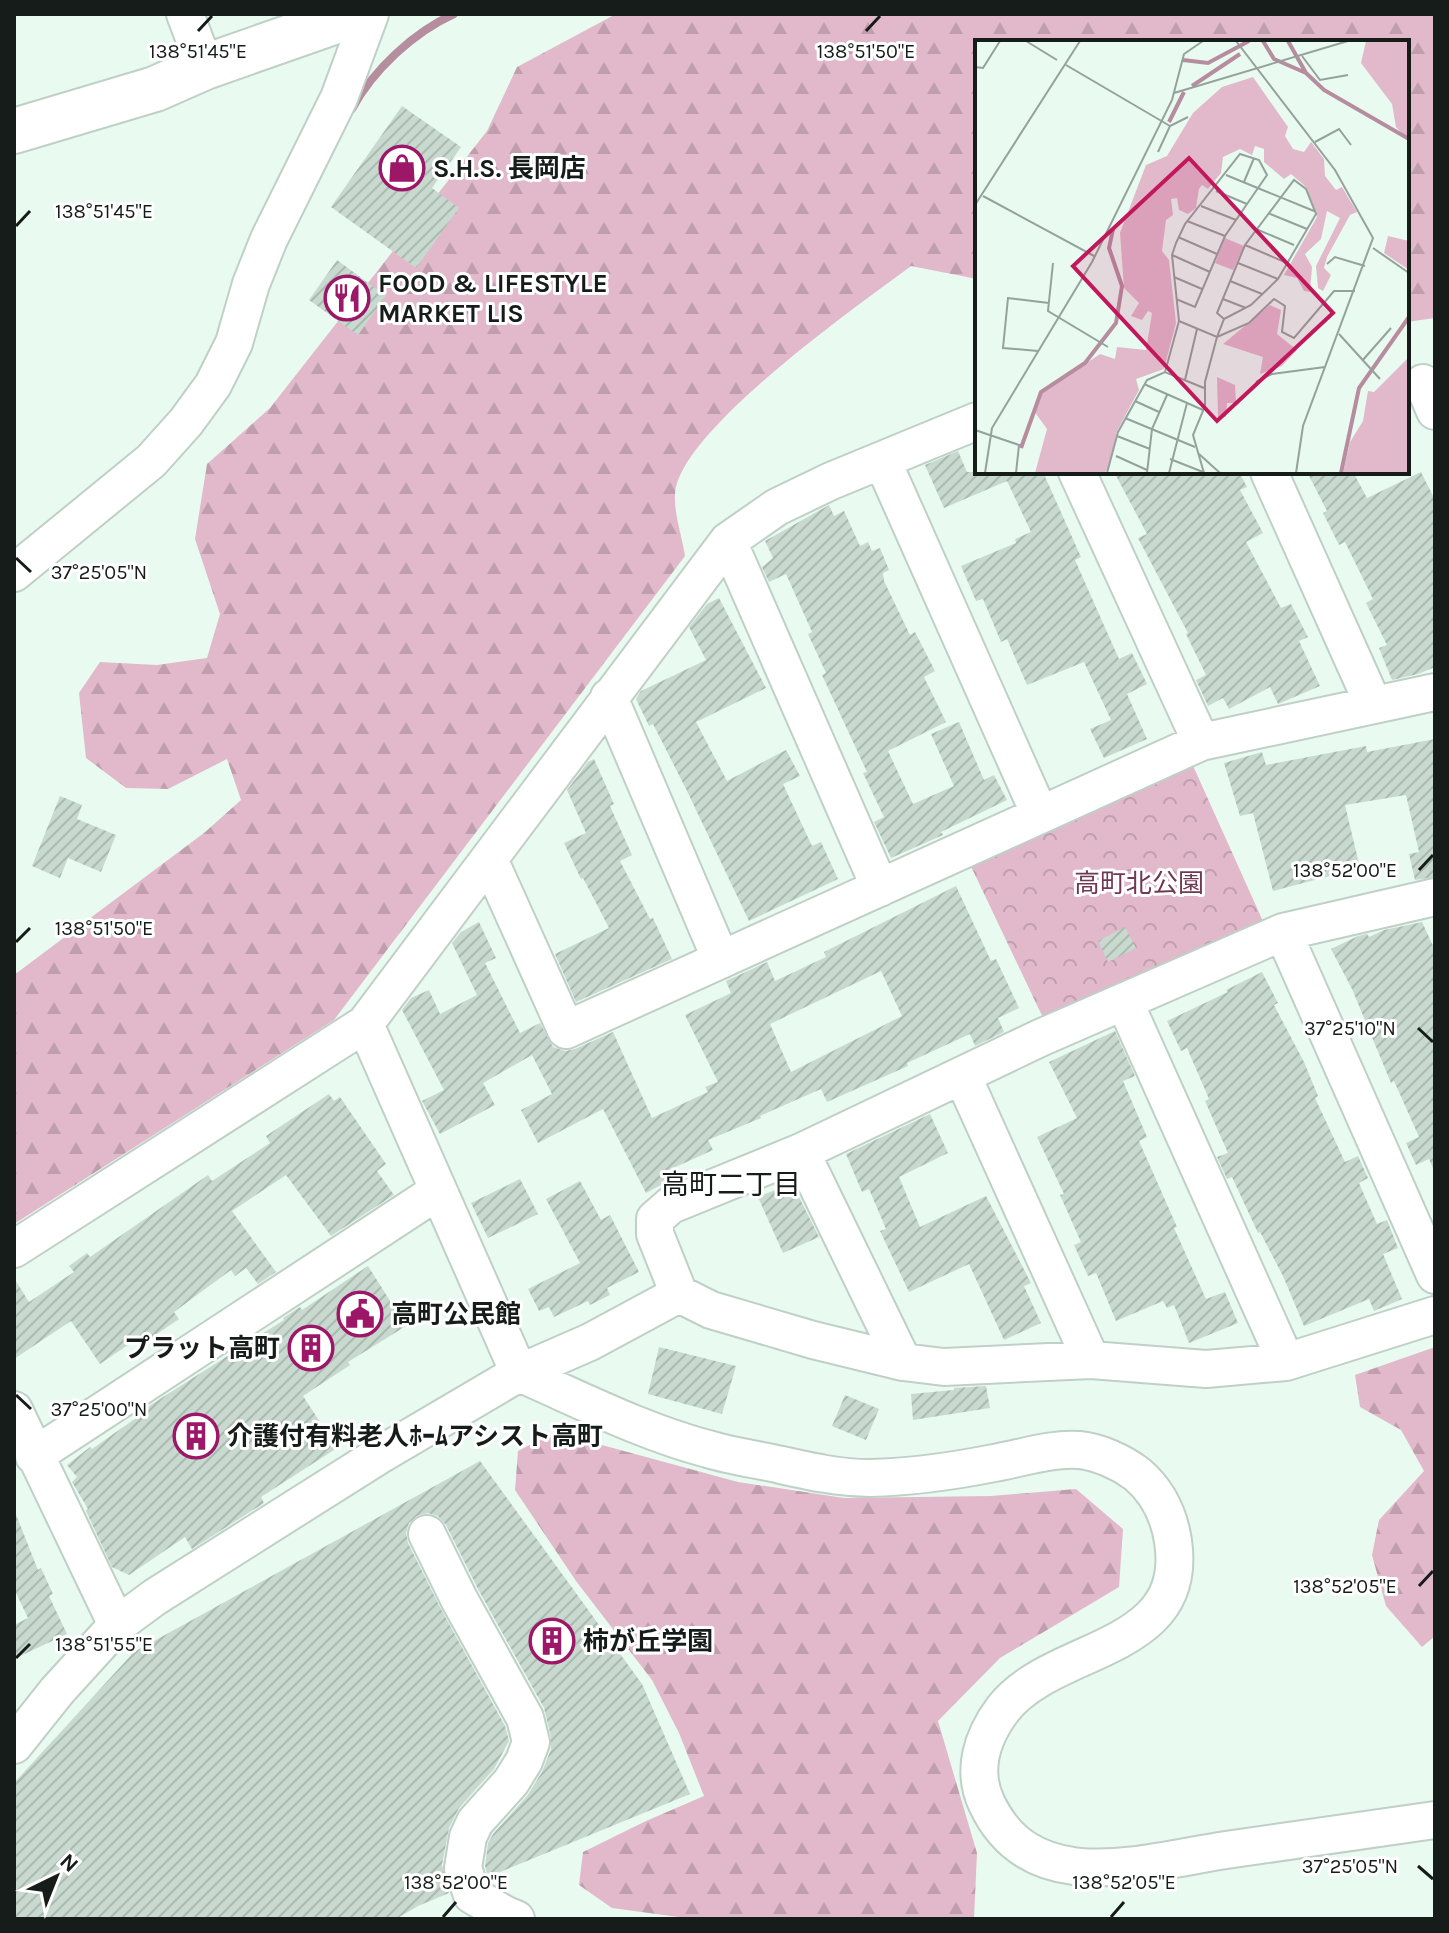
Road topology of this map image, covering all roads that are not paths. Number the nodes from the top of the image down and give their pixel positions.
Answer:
1 (185, 14) edge
2 (356, 14) edge
3 (370, 14) edge
4 (205, 67) junction
5 (14, 131) edge
6 (975, 422) edge
7 (882, 460) junction
8 (1078, 474) edge
9 (1270, 474) edge
10 (728, 541) junction
11 (14, 573) edge
12 (1435, 692) edge
13 (609, 697) junction
14 (1373, 704) junction
15 (1201, 742) junction
16 (1040, 815) junction
17 (489, 859) junction
18 (880, 888) junction
19 (1435, 897) edge
20 (1283, 932) junction
21 (721, 960) junction
22 (1125, 1003) junction
23 (365, 1024) junction
24 (962, 1075) junction
25 (801, 1152) junction
26 (438, 1191) junction
27 (14, 1249) edge
28 (1435, 1275) edge
29 (679, 1294) junction
30 (1435, 1315) edge
31 (1091, 1360) junction
32 (903, 1362) junction
33 (1286, 1362) junction
34 (519, 1373) junction
35 (14, 1410) edge
36 (34, 1456) junction
37 (427, 1534) dead end
38 (117, 1625) junction
39 (14, 1745) edge
40 (1435, 1820) edge
41 (510, 1917) edge

1 - 4 street
2 - 4 main road
3 - 11 street
4 - 5 main road
6 - 7 street
7 - 10 street
7 - 16 street
8 - 15 street
9 - 14 street
10 - 13 street
10 - 18 street
12 - 14 street
13 - 17 street
13 - 21 street
14 - 15 street
15 - 16 street
16 - 18 street
17 - 21 street
17 - 23 street
18 - 21 street
19 - 20 street
20 - 22 street
20 - 28 street
22 - 24 street
22 - 33 street
23 - 26 street
23 - 27 street
24 - 25 street
24 - 31 street
25 - 29 street
25 - 32 street
26 - 34 street
26 - 36 street
29 - 32 street
29 - 34 street
30 - 33 street
31 - 32 street
31 - 33 street
34 - 38 street
34 - 40 street
35 - 36 street
36 - 38 street
37 - 41 street
38 - 39 street

